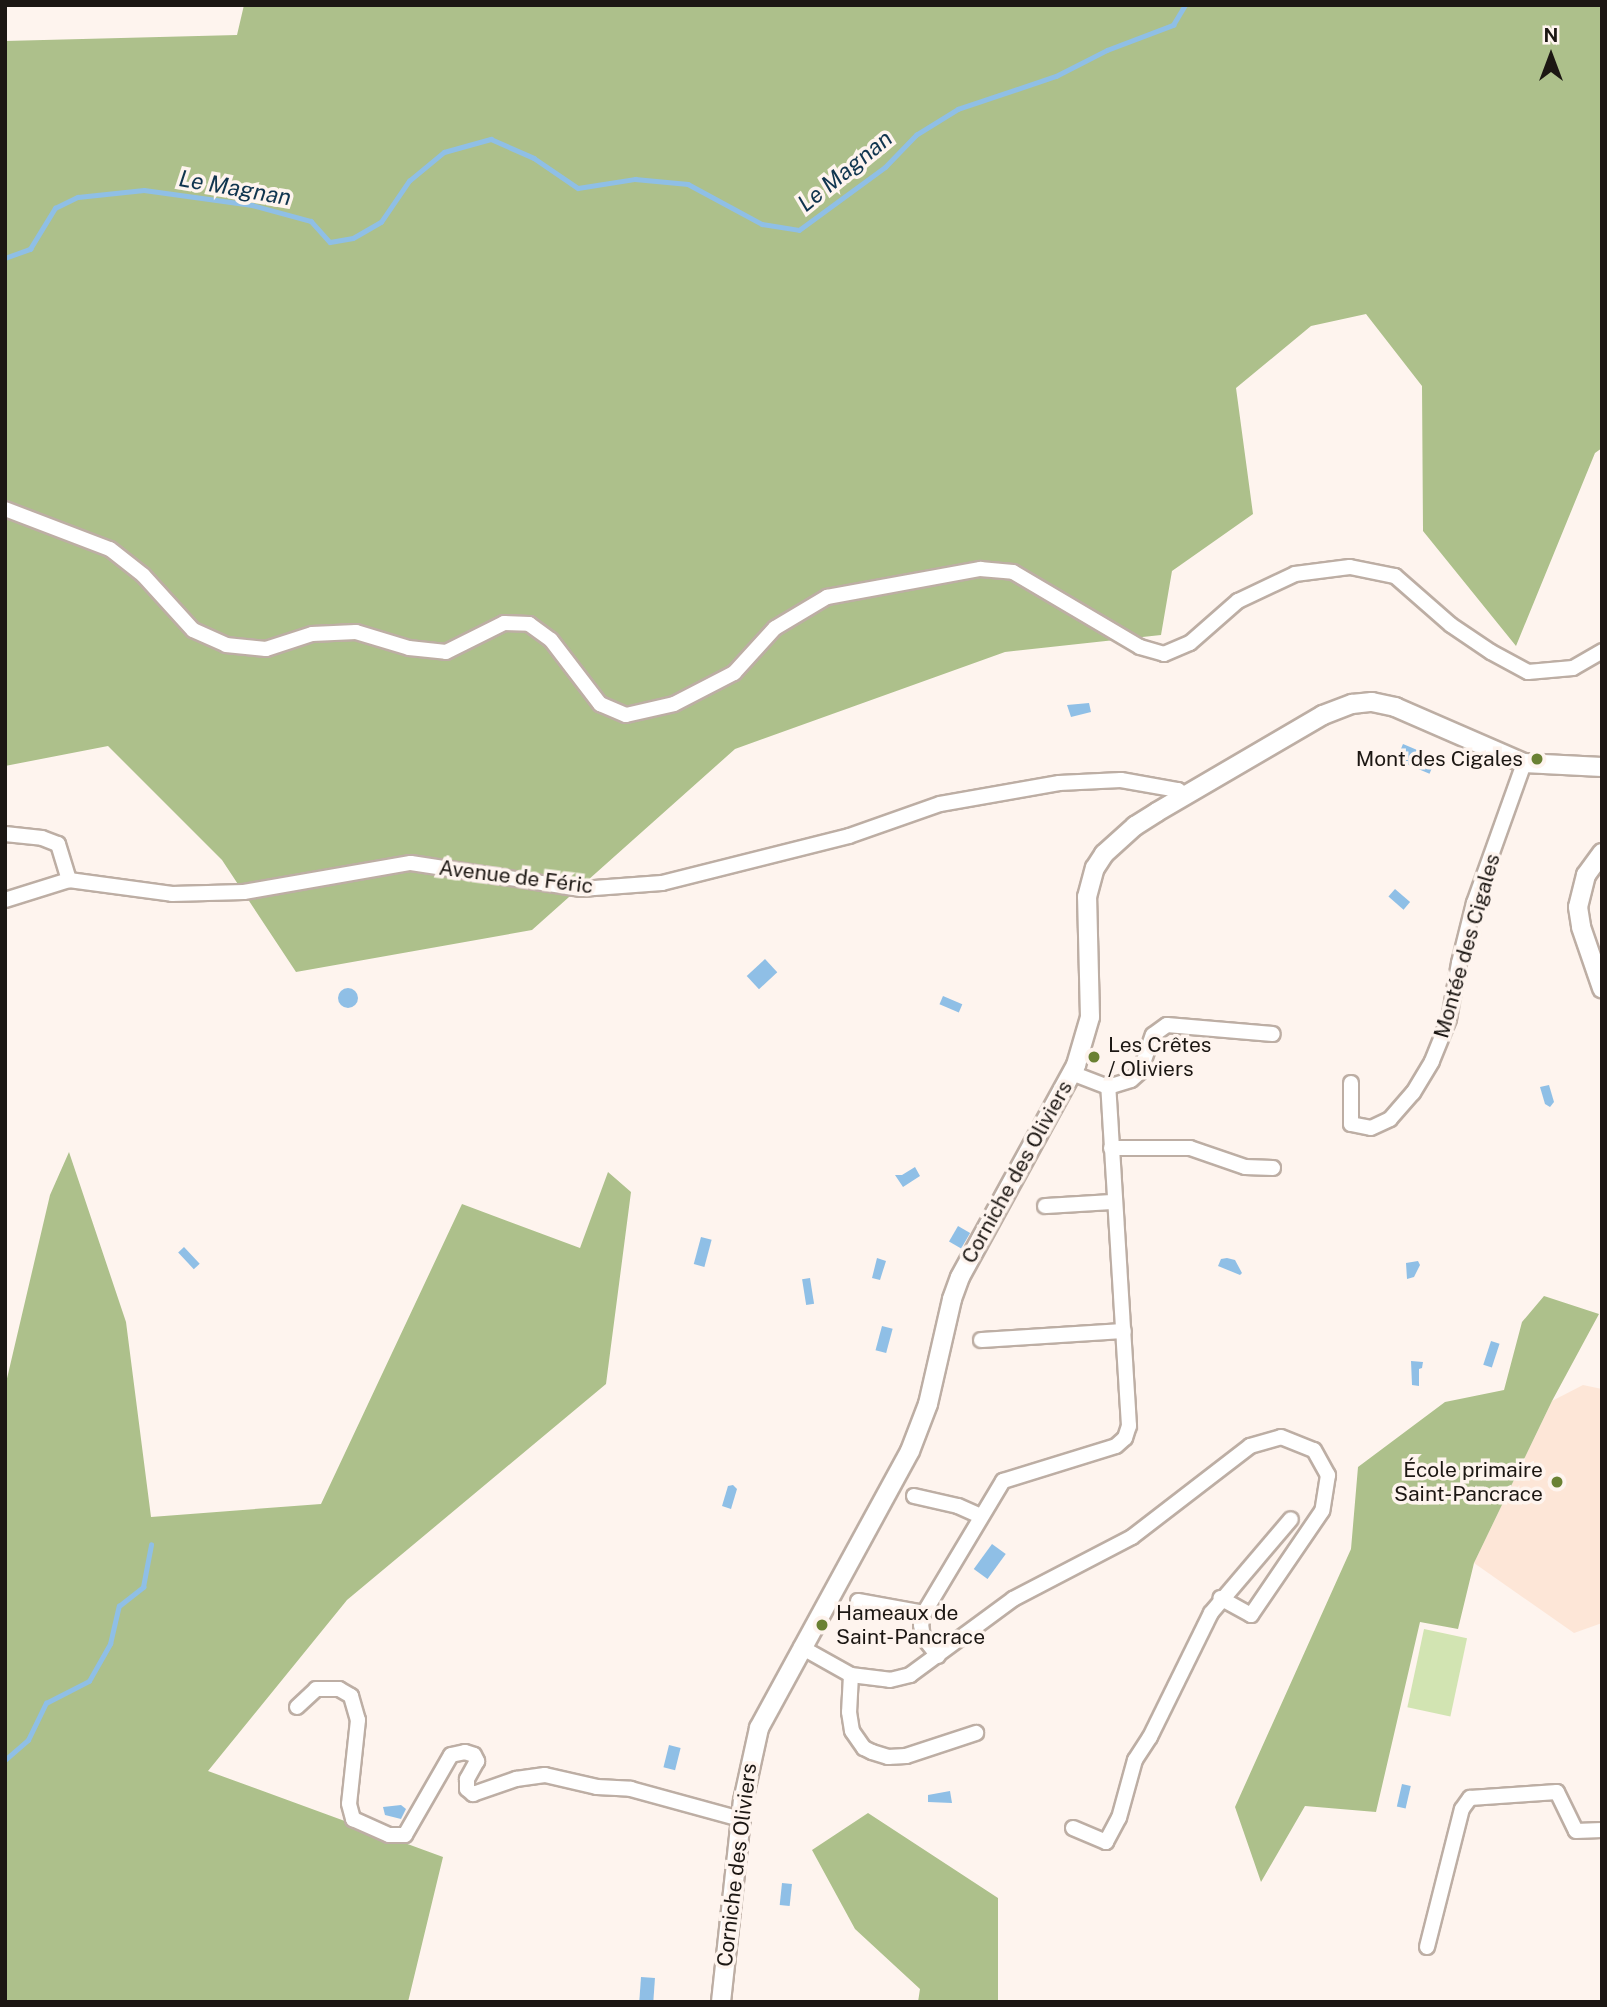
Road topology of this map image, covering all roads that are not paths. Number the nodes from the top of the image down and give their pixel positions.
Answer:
1 (5, 509) edge
2 (1602, 651) edge
3 (1524, 763) junction
4 (1602, 767) edge
5 (1184, 796) junction
6 (5, 834) edge
7 (1602, 853) edge
8 (69, 880) junction
9 (5, 900) edge
10 (1602, 988) edge
11 (1273, 1034) dead end
12 (1072, 1073) junction
13 (1351, 1083) dead end
14 (1108, 1087) junction
15 (1111, 1148) junction
16 (1273, 1168) dead end
17 (1113, 1202) junction
18 (1045, 1206) dead end
19 (1124, 1331) junction
20 (981, 1340) dead end
21 (914, 1496) dead end
22 (981, 1516) junction
23 (1291, 1519) dead end
24 (1220, 1598) junction
25 (858, 1601) dead end
26 (924, 1614) junction
27 (802, 1647) junction
28 (938, 1656) junction
29 (851, 1675) junction
30 (297, 1707) dead end
31 (976, 1733) dead end
32 (740, 1819) junction
33 (1073, 1828) dead end
34 (1602, 1830) edge
35 (1427, 1947) dead end
36 (721, 2002) edge

1 - 2 street
3 - 4 street, Corniche des Oliviers
3 - 5 street, Corniche des Oliviers
3 - 13 street, Montée des Cigales
5 - 8 street, Avenue de Féric
5 - 12 street, Corniche des Oliviers
6 - 8 street
7 - 10 street
8 - 9 street, Avenue de Féric
11 - 14 street
12 - 14 street
12 - 27 street, Corniche des Oliviers
14 - 15 street
15 - 16 street
15 - 17 street
17 - 18 street
17 - 19 street
19 - 20 street
19 - 22 street
21 - 22 street
22 - 26 street
23 - 24 street
24 - 28 street
24 - 33 street
25 - 26 street
26 - 28 street
27 - 29 street
27 - 32 street, Corniche des Oliviers
28 - 29 street
29 - 31 street
30 - 32 street
32 - 36 street, Corniche des Oliviers
34 - 35 street

